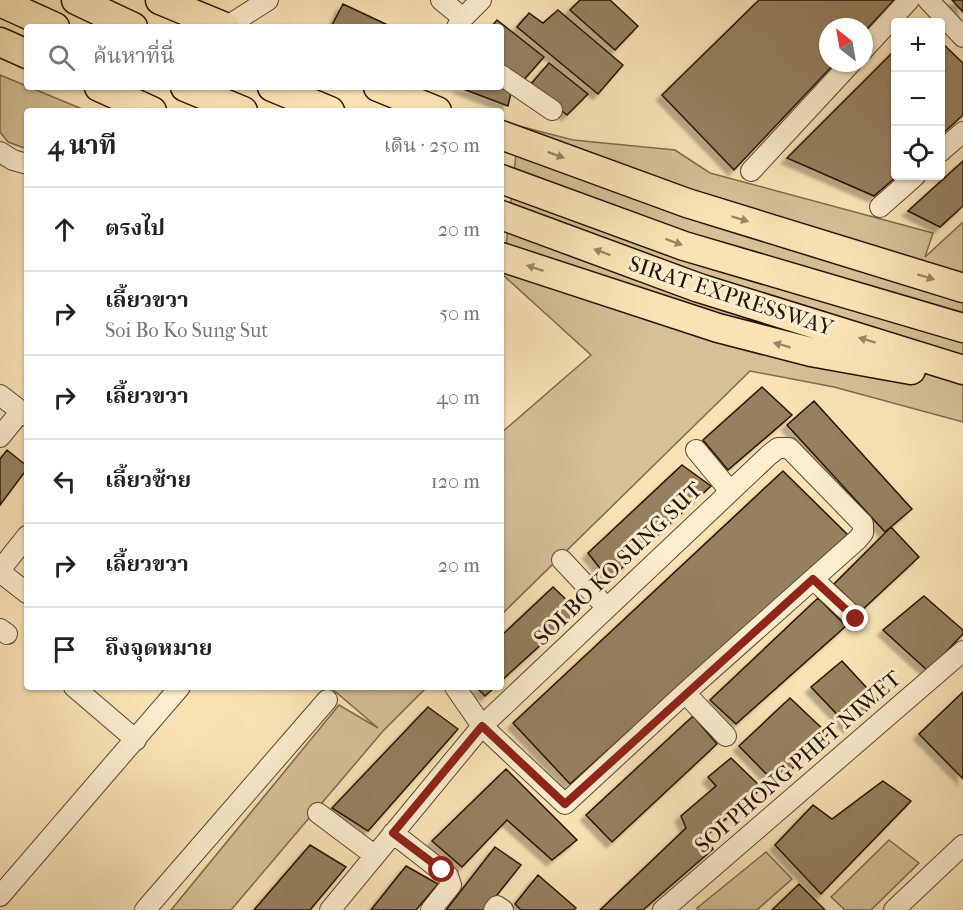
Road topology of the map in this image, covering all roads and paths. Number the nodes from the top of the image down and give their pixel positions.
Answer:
1 (76, 0) edge
2 (160, 0) edge
3 (268, 0) edge
4 (441, 0) edge
5 (481, 0) edge
6 (909, 0) edge
7 (928, 0) edge
8 (0, 2) edge
9 (460, 22) edge
10 (48, 24) edge
11 (127, 24) edge
12 (218, 24) edge
13 (230, 24) edge
14 (963, 37) edge
15 (873, 39) edge
16 (0, 42) edge
17 (24, 53) edge
18 (843, 72) edge
19 (504, 77) edge
20 (106, 90) edge
21 (192, 90) edge
22 (279, 90) edge
23 (385, 90) edge
24 (145, 108) edge
25 (236, 108) edge
26 (323, 108) edge
27 (429, 108) edge
28 (552, 110) dead end
29 (963, 132) edge
30 (504, 136) edge
31 (945, 148) edge
32 (0, 152) edge
33 (24, 163) edge
34 (751, 171) dead end
35 (504, 180) edge
36 (910, 180) edge
37 (880, 207) dead end
38 (504, 216) edge
39 (504, 258) edge
40 (963, 288) edge
41 (963, 328) edge
42 (963, 370) edge
43 (963, 379) edge
44 (0, 395) edge
45 (24, 414) edge
46 (0, 437) edge
47 (696, 450) dead end
48 (730, 491) junction
49 (24, 540) edge
50 (562, 560) dead end
51 (0, 571) edge
52 (813, 579) junction
53 (24, 591) edge
54 (607, 608) junction
55 (856, 619) dead end
56 (963, 652) edge
57 (78, 690) edge
58 (178, 690) edge
59 (457, 690) edge
60 (686, 693) junction
61 (327, 700) dead end
62 (482, 726) junction
63 (726, 736) dead end
64 (136, 740) junction
65 (318, 813) dead end
66 (393, 833) junction
67 (963, 845) edge
68 (374, 855) junction
69 (0, 896) edge
70 (144, 910) edge
71 (330, 910) edge
72 (431, 910) edge
73 (494, 910) edge
74 (503, 910) edge
75 (664, 910) edge
76 (894, 910) edge

1 - 11 highway
2 - 12 highway
3 - 13 street
4 - 9 street
5 - 9 street
6 - 15 street
7 - 14 street
8 - 10 highway
16 - 17 highway
18 - 34 street
19 - 28 street
20 - 24 highway
21 - 25 highway
22 - 26 highway
23 - 27 highway
29 - 31 street
30 -> 40 highway
32 - 33 street
35 -> 41 highway, SIRAT EXPRESSWAY
36 - 37 street
42 -> 38 highway, SIRAT EXPRESSWAY
43 -> 39 highway
44 - 45 street
45 - 46 street
47 - 48 street
48 - 52 street, SOI BO KO SUNG SUT
48 - 54 street, SOI BO KO SUNG SUT
49 - 51 street
50 - 54 street
51 - 53 street
52 - 55 street
52 - 60 street
54 - 62 street, SOI BO KO SUNG SUT
56 - 75 street, SOI PHONG PHET NIWET
57 - 64 street
58 - 64 street
59 - 62 street
60 - 62 street
60 - 63 street
61 - 70 street
62 - 66 street, SOI BO KO SUNG SUT
64 - 69 street
65 - 68 street
66 - 68 street, SOI BO KO SUNG SUT
66 - 72 street
67 - 76 street
68 - 71 street, SOI BO KO SUNG SUT
73 - 74 street

